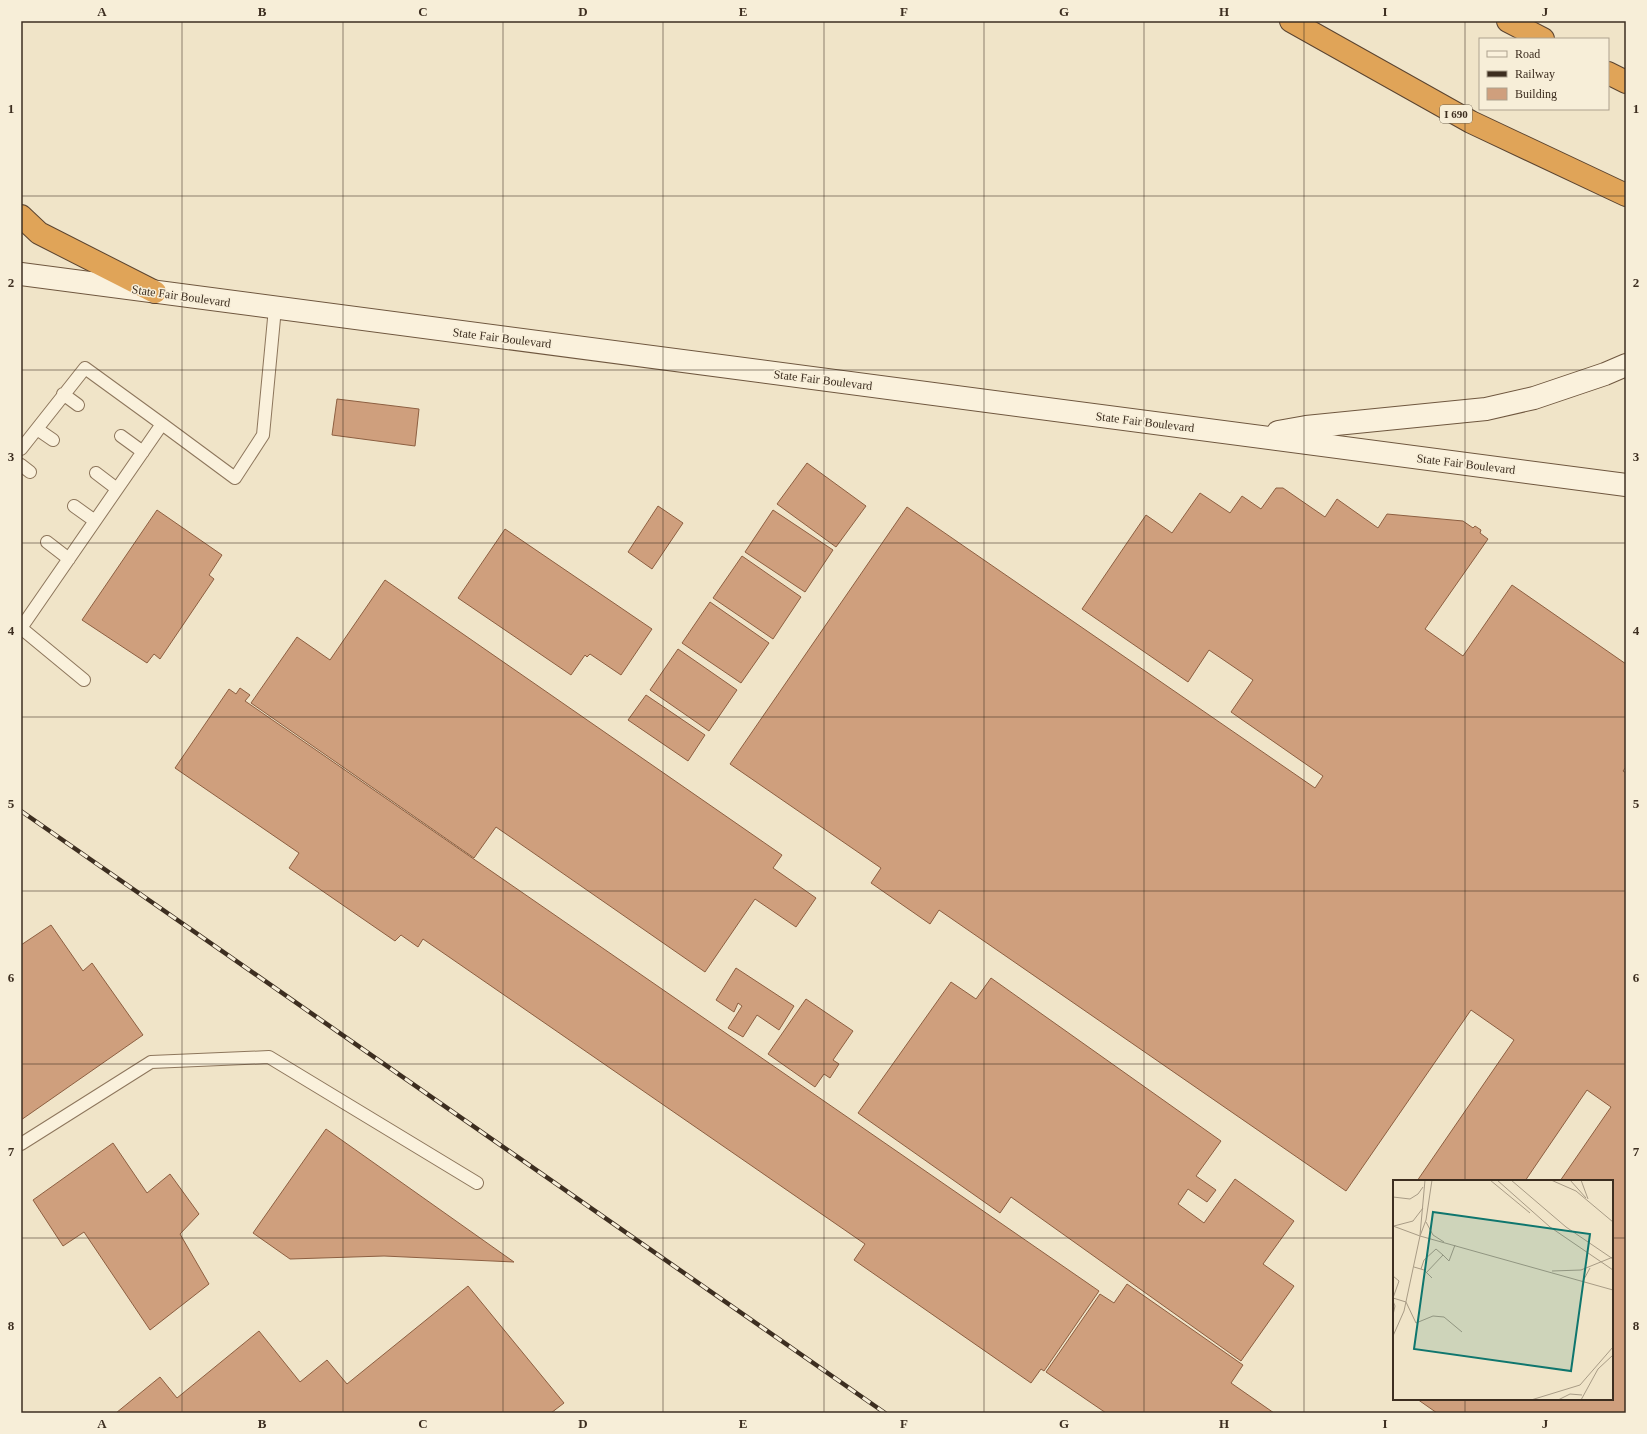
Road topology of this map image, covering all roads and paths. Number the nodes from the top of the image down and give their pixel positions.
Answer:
1 (1291, 21) edge
2 (1508, 21) edge
3 (1540, 38) edge
4 (1609, 74) edge
5 (1626, 82) edge
6 (1626, 196) edge
7 (21, 216) edge
8 (21, 274) edge
9 (155, 292) junction
10 (275, 308) junction
11 (1626, 365) edge
12 (63, 394) junction
13 (78, 405) dead end
14 (162, 424) junction
15 (37, 429) junction
16 (121, 436) dead end
17 (1255, 436) junction
18 (53, 440) dead end
19 (21, 449) edge
20 (143, 452) junction
21 (96, 473) dead end
22 (1626, 485) edge
23 (117, 489) junction
24 (74, 506) dead end
25 (95, 521) junction
26 (47, 542) dead end
27 (69, 559) junction
28 (21, 628) edge
29 (84, 680) dead end
30 (21, 1144) edge
31 (477, 1183) dead end

1 - 6 highway, I 690
2 - 3 highway
4 - 5 highway
7 - 9 highway
8 - 9 main road, State Fair Boulevard
9 - 10 main road, State Fair Boulevard
10 - 14 lane
10 - 17 main road, State Fair Boulevard
11 - 17 main road
12 - 13 lane
12 - 14 lane
12 - 15 lane
14 - 20 lane
15 - 18 lane
15 - 19 lane
16 - 20 lane
17 - 22 main road, State Fair Boulevard
20 - 23 lane
21 - 23 lane
23 - 25 lane
24 - 25 lane
25 - 27 lane
26 - 27 lane
27 - 28 lane
28 - 29 lane
30 - 31 lane

